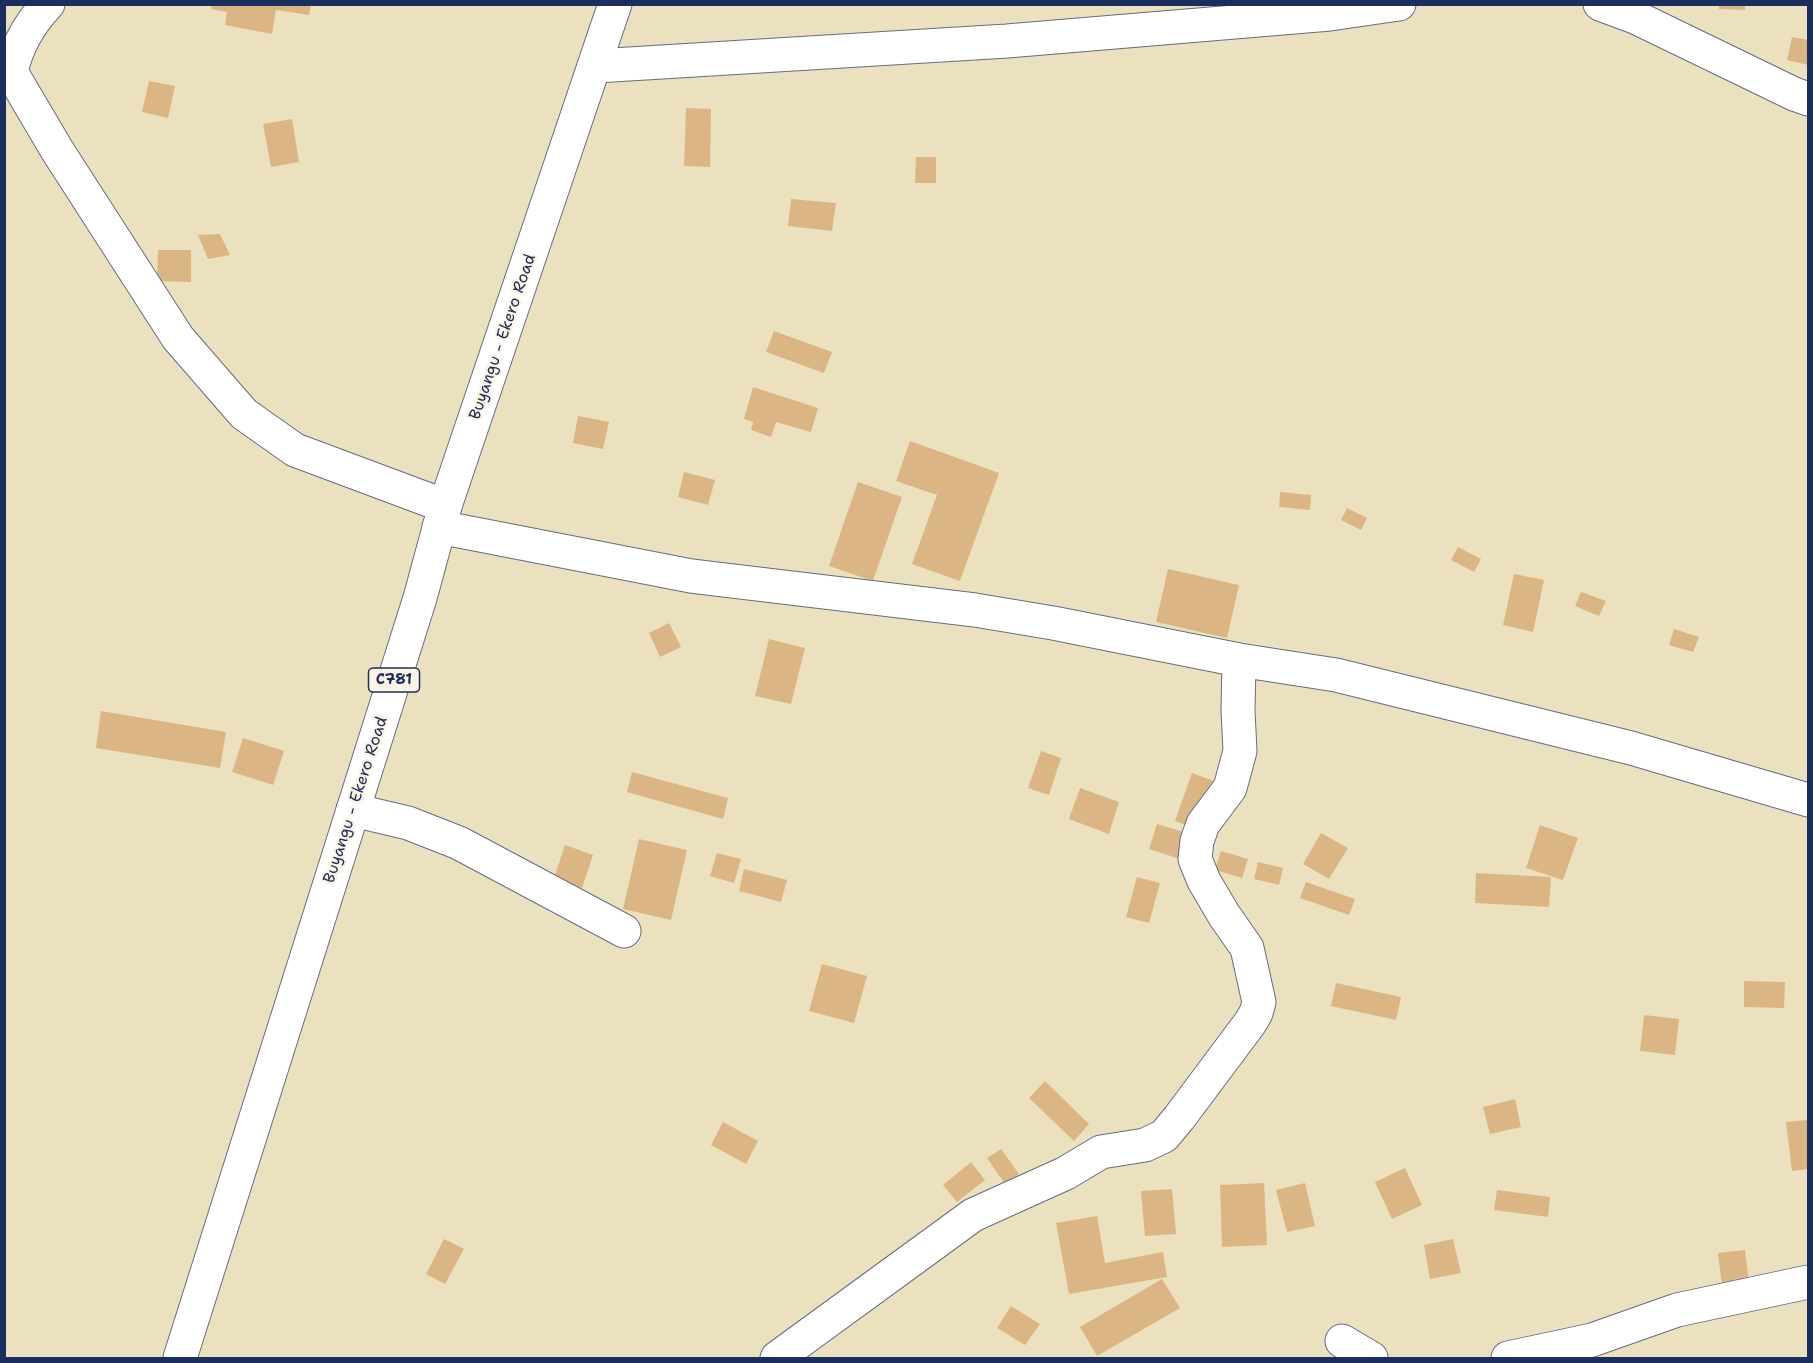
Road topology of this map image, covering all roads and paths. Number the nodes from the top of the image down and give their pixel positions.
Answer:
1 (48, 4) edge
2 (615, 4) edge
3 (1400, 4) edge
4 (1600, 4) edge
5 (596, 66) junction
6 (8, 70) edge
7 (1809, 99) edge
8 (442, 517) junction
9 (1239, 660) junction
10 (1809, 800) edge
11 (353, 810) junction
12 (624, 931) dead end
13 (1809, 1282) edge
14 (1342, 1341) dead end
15 (180, 1359) edge
16 (777, 1359) edge
17 (1371, 1359) edge
18 (1508, 1359) edge

1 - 6 street
2 - 5 street, Buyangu - Ekero Road / C781
3 - 5 street
4 - 7 street
5 - 8 street, Buyangu - Ekero Road / C781
6 - 8 street
8 - 9 street
8 - 11 street, Buyangu - Ekero Road / C781
9 - 10 street
9 - 16 street
11 - 12 street
11 - 15 street, Buyangu - Ekero Road / C781
13 - 18 street
14 - 17 street

